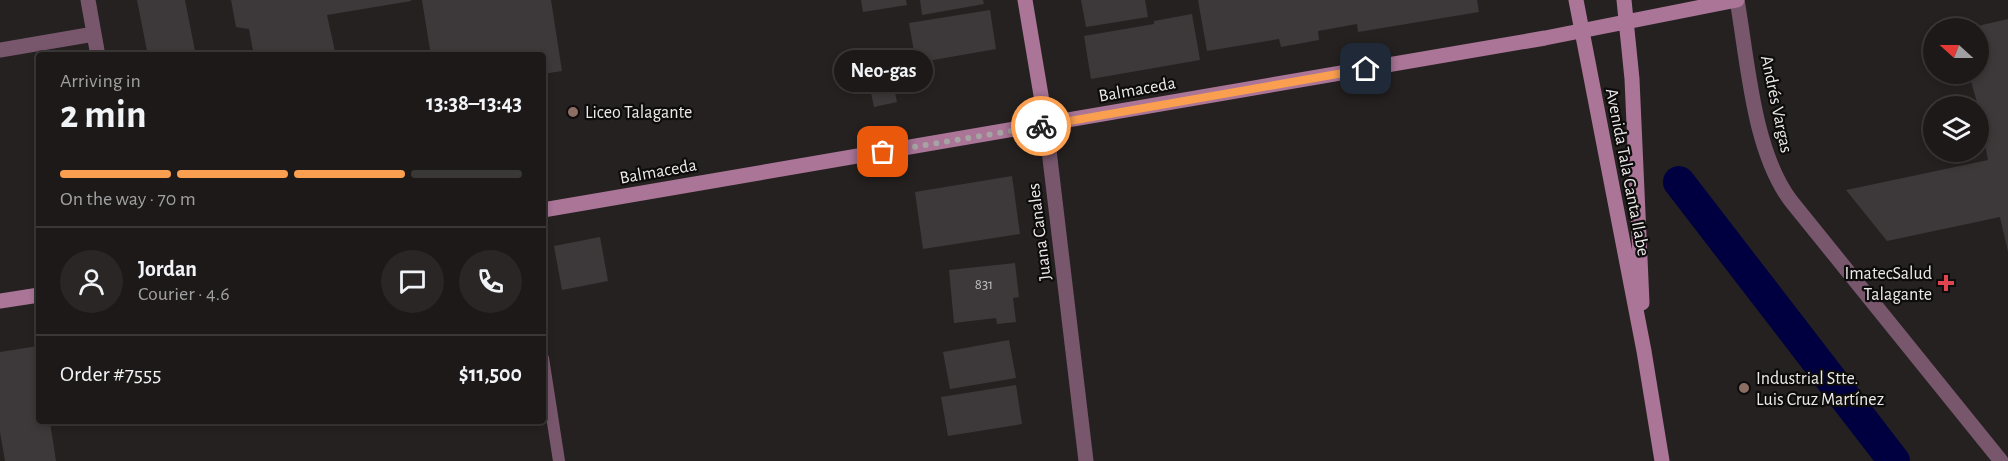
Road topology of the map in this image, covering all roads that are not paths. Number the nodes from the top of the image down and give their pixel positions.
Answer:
1 (88, 0) edge
2 (1025, 0) edge
3 (1576, 0) edge
4 (1624, 0) edge
5 (1737, 0) edge
6 (1627, 22) junction
7 (1581, 32) junction
8 (94, 34) junction
9 (0, 50) edge
10 (97, 52) edge
11 (1046, 125) junction
12 (546, 209) edge
13 (36, 295) edge
14 (0, 301) edge
15 (1644, 351) junction
16 (546, 376) edge
17 (559, 461) edge
18 (1086, 461) edge
19 (1662, 461) edge
20 (2001, 461) edge

1 - 8 street
2 - 11 street, Juana Canales
3 - 7 street, Avenida Tala Canta Ilabe
4 - 6 street, Avenida Tala Canta Ilabe
5 - 6 street, Balmaceda
5 - 20 street, Andrés Vargas
6 - 7 street, Balmaceda
6 - 15 street, Avenida Tala Canta Ilabe
7 - 11 street, Balmaceda
7 - 15 street, Avenida Tala Canta Ilabe
8 - 9 street
8 - 10 street
11 - 12 street, Balmaceda
11 - 18 street, Juana Canales
13 - 14 street
15 - 19 street, Avenida Tala Canta Ilabe
16 - 17 lane

